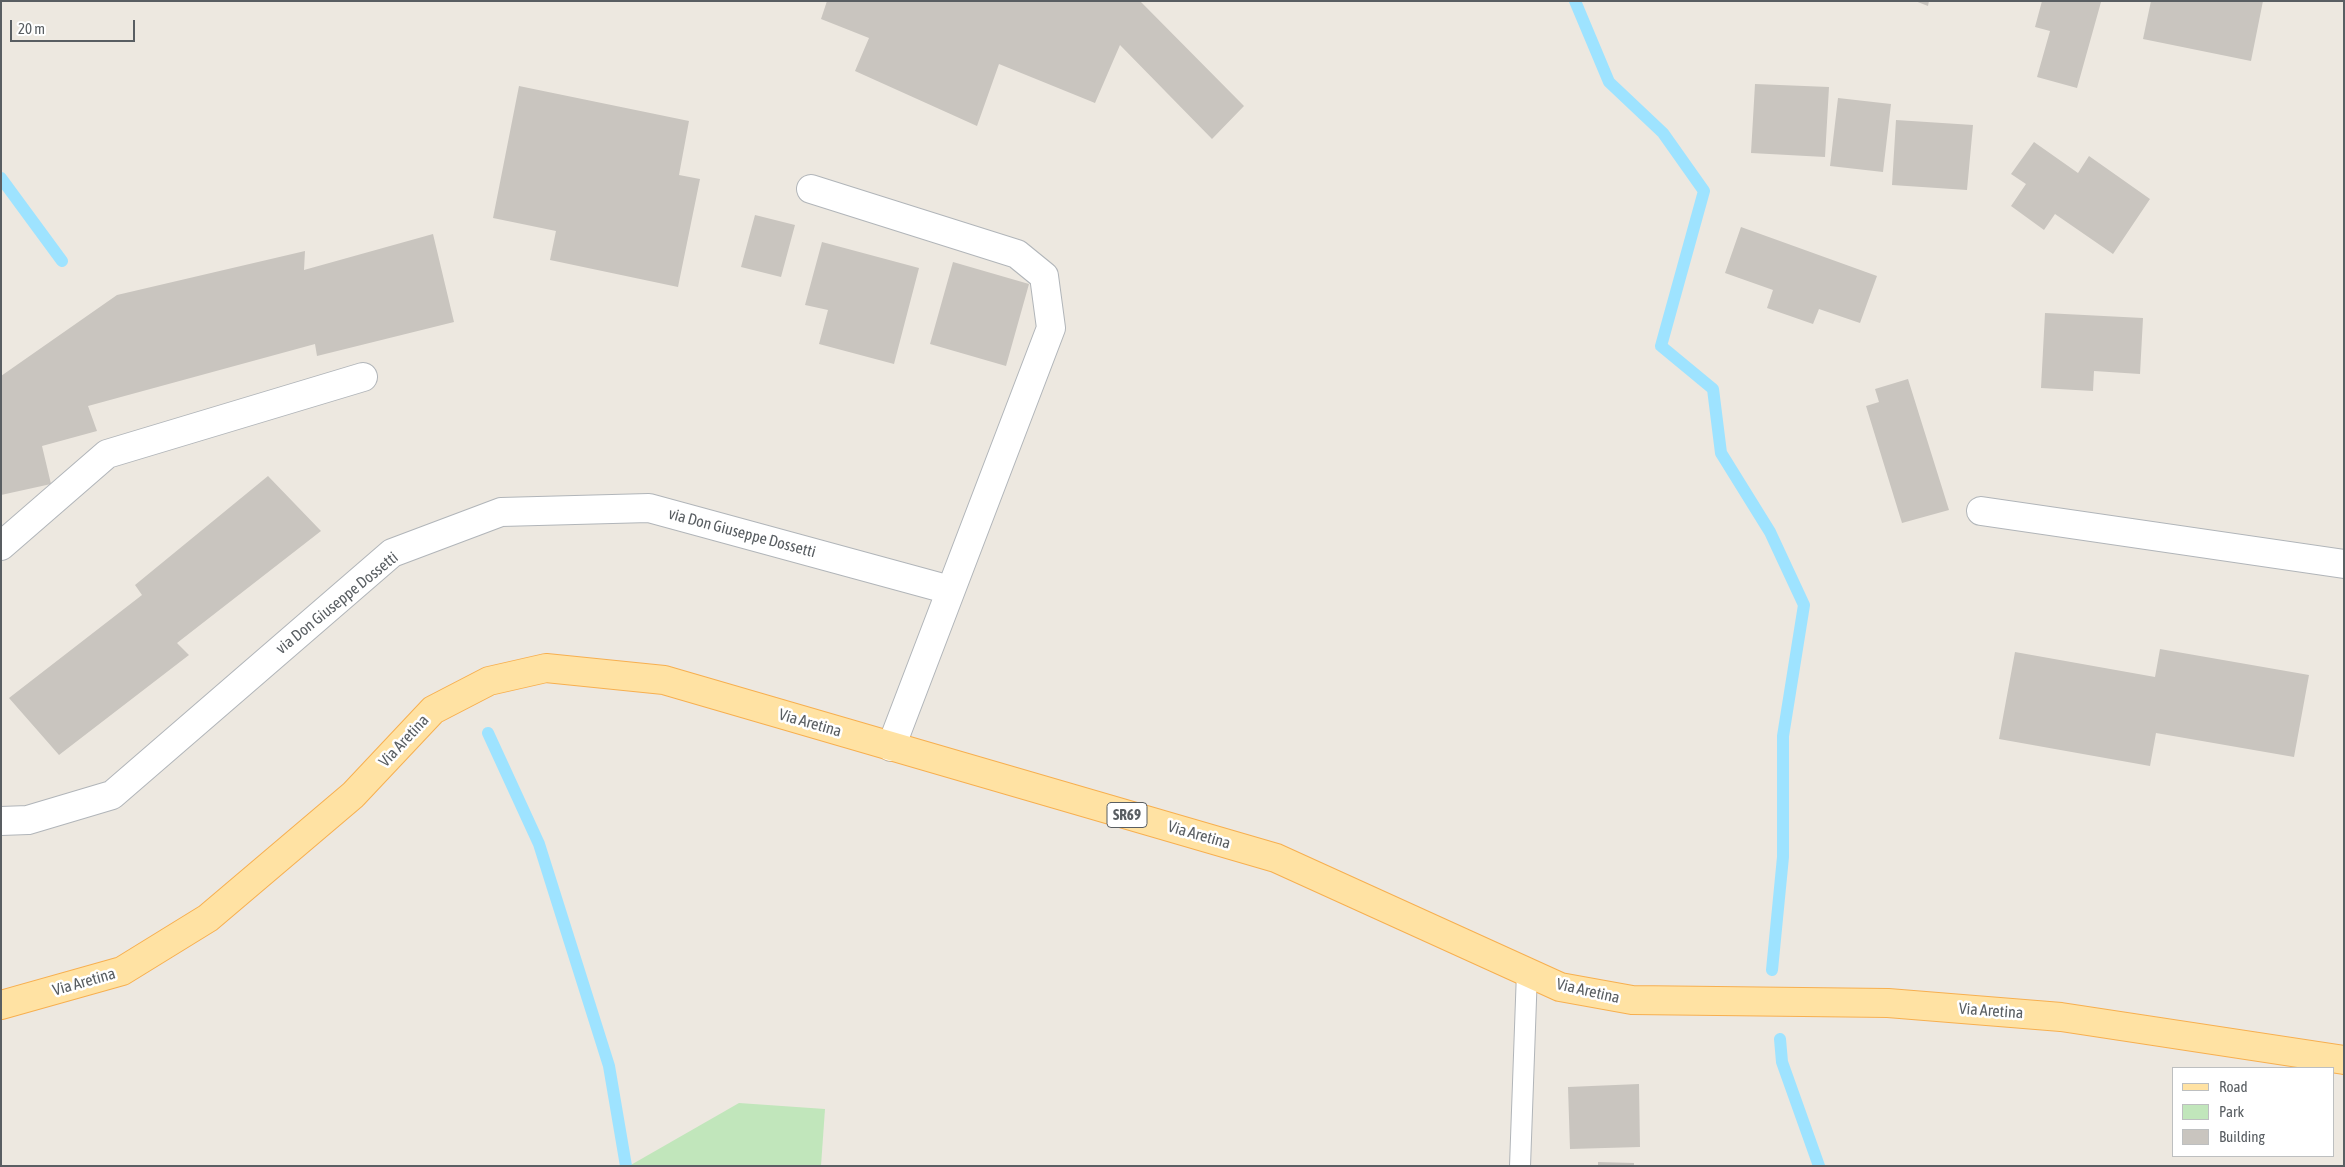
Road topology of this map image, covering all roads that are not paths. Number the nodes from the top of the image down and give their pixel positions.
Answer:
1 (811, 189) dead end
2 (364, 377) dead end
3 (1981, 511) dead end
4 (1, 546) edge
5 (2344, 564) edge
6 (950, 590) junction
7 (891, 747) junction
8 (28, 820) junction
9 (1, 821) edge
10 (1, 830) edge
11 (1527, 972) junction
12 (1, 1005) edge
13 (2344, 1060) edge
14 (1520, 1166) edge

1 - 6 street
2 - 4 street
3 - 5 street
6 - 7 street
6 - 8 street, via Don Giuseppe Dossetti
7 - 11 main road, Via Aretina / SR69
7 - 12 main road, Via Aretina / SR69
8 - 9 street, via Don Giuseppe Dossetti
8 - 10 street
11 - 13 main road, Via Aretina / SR69
11 - 14 lane

